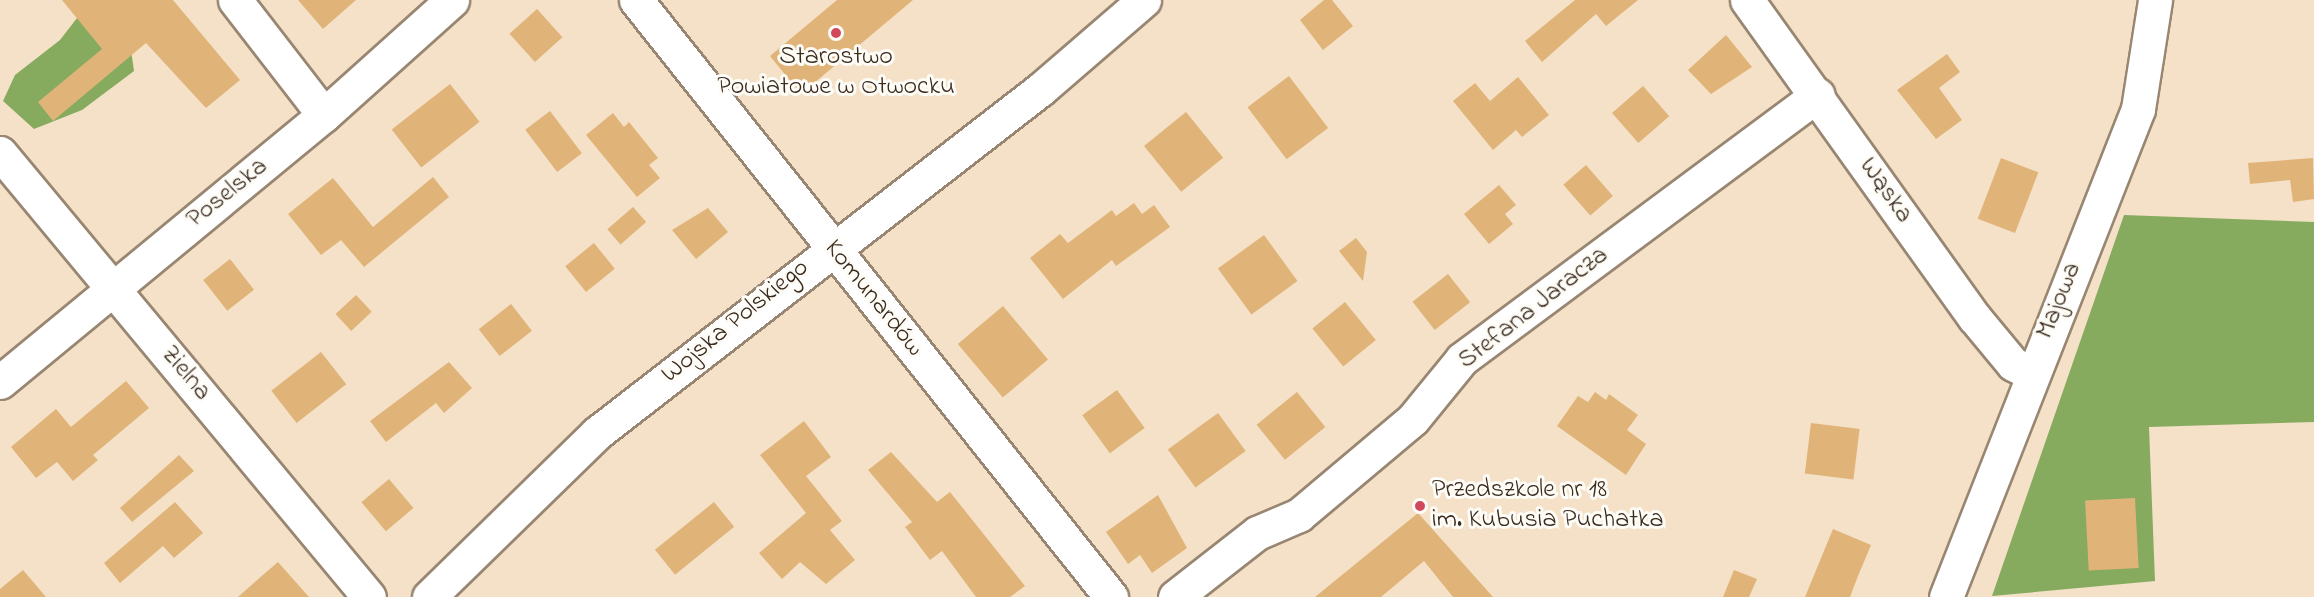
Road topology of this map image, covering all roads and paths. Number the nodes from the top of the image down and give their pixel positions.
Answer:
1 (235, 0) edge
2 (452, 0) edge
3 (636, 0) edge
4 (1144, 0) edge
5 (1747, 0) edge
6 (2155, 0) edge
7 (1818, 95) junction
8 (324, 115) junction
9 (0, 153) edge
10 (831, 247) junction
11 (114, 288) junction
12 (2031, 374) junction
13 (0, 382) edge
14 (369, 597) edge
15 (429, 597) edge
16 (1112, 597) edge
17 (1175, 597) edge
18 (1946, 597) edge

1 - 8 street
2 - 8 street, Poselska
3 - 10 street, Komunardów
4 - 10 street, Wojska Polskiego
5 - 7 street, Wąska
6 - 12 street, Majowa
7 - 12 street, Wąska
7 - 17 street, Stefana Jaracza
8 - 11 street, Poselska
9 - 11 street, Zielna
10 - 15 street, Wojska Polskiego
10 - 16 street, Komunardów
11 - 13 street, Poselska
11 - 14 street, Zielna
12 - 18 street, Majowa

